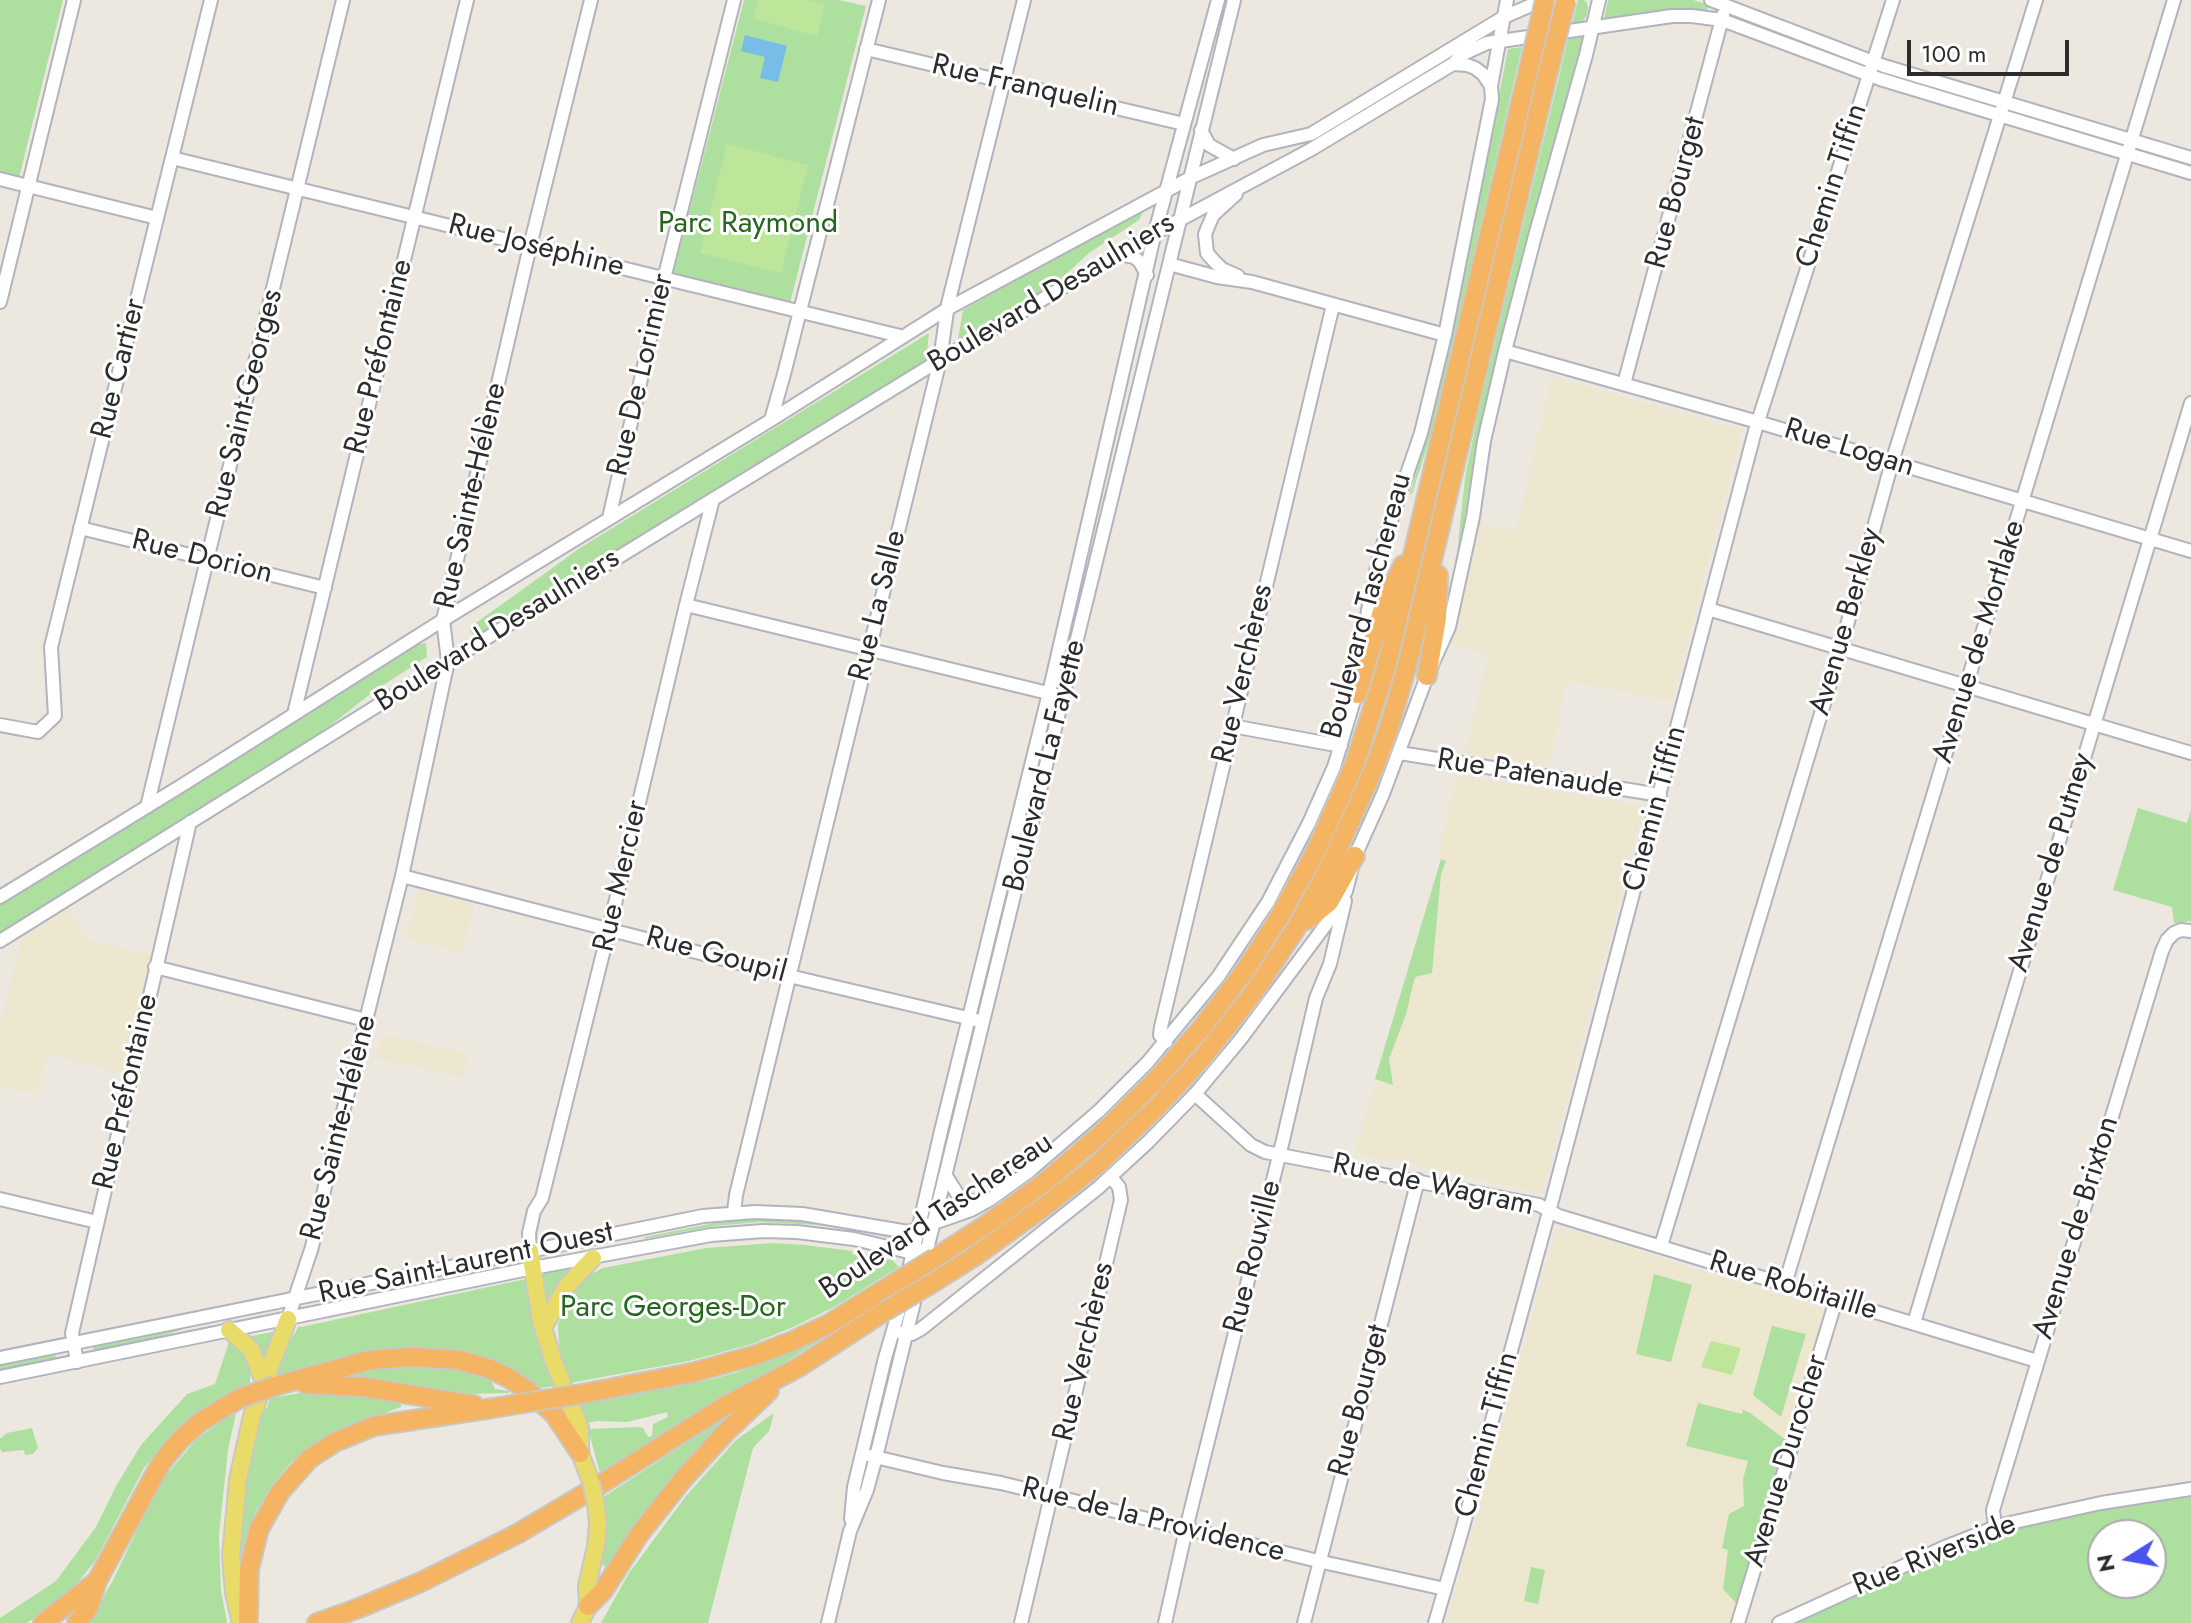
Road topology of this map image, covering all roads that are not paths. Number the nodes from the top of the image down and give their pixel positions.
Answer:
1 (74, 0) edge
2 (211, 0) edge
3 (343, 0) edge
4 (467, 0) edge
5 (591, 0) edge
6 (734, 0) edge
7 (879, 0) edge
8 (1024, 0) edge
9 (1218, 0) edge
10 (1234, 0) edge
11 (1507, 0) edge
12 (1544, 0) edge
13 (1566, 0) edge
14 (1599, 0) edge
15 (1711, 0) edge
16 (1893, 0) edge
17 (2036, 0) edge
18 (2174, 0) edge
19 (1725, 2) edge
20 (1504, 17) junction
21 (1722, 20) junction
22 (1593, 27) junction
23 (1500, 41) junction
24 (866, 49) junction
25 (1453, 64) junction
26 (1871, 68) junction
27 (1003, 81) junction
28 (1491, 86) junction
29 (2003, 108) junction
30 (1184, 124) junction
31 (1201, 130) junction
32 (2132, 140) junction
33 (2128, 155) junction
34 (172, 158) junction
35 (2191, 158) edge
36 (1234, 159) junction
37 (2191, 173) edge
38 (1192, 177) junction
39 (0, 179) edge
40 (1247, 184) junction
41 (29, 186) junction
42 (297, 189) junction
43 (1166, 190) junction
44 (414, 217) junction
45 (157, 218) junction
46 (1181, 218) junction
47 (1155, 232) junction
48 (530, 246) junction
49 (1118, 254) junction
50 (1169, 264) junction
51 (1147, 275) junction
52 (664, 279) junction
53 (1252, 282) junction
54 (0, 302) edge
55 (1333, 305) junction
56 (947, 309) junction
57 (800, 312) junction
58 (1445, 335) junction
59 (900, 336) junction
60 (1505, 351) junction
61 (940, 360) junction
62 (784, 374) junction
63 (1624, 384) junction
64 (803, 399) junction
65 (2191, 403) edge
66 (771, 420) junction
67 (1758, 422) junction
68 (1892, 462) junction
69 (713, 499) junction
70 (2022, 500) junction
71 (609, 518) junction
72 (1420, 526) junction
73 (80, 528) junction
74 (2150, 538) junction
75 (1438, 539) junction
76 (2191, 551) edge
77 (208, 560) junction
78 (325, 588) junction
79 (686, 605) junction
80 (1708, 609) junction
81 (443, 620) junction
82 (1841, 647) junction
83 (869, 650) junction
84 (448, 661) junction
85 (1427, 676) junction
86 (1968, 685) junction
87 (1049, 693) junction
88 (1357, 694) junction
89 (1064, 697) junction
90 (294, 714) junction
91 (2093, 723) junction
92 (0, 725) edge
93 (1232, 726) junction
94 (1341, 746) junction
95 (1400, 753) junction
96 (2191, 753) edge
97 (1660, 795) junction
98 (147, 807) junction
99 (190, 822) junction
100 (1355, 856) junction
101 (402, 876) junction
102 (1346, 891) junction
103 (0, 897) edge
104 (609, 929) junction
105 (1295, 930) junction
106 (2191, 931) edge
107 (1, 944) edge
108 (155, 967) junction
109 (789, 976) junction
110 (969, 1018) junction
111 (366, 1020) junction
112 (983, 1022) junction
113 (1166, 1042) junction
114 (1195, 1094) junction
115 (1280, 1154) junction
116 (946, 1176) junction
117 (1111, 1177) junction
118 (1418, 1180) junction
119 (0, 1199) edge
120 (980, 1205) junction
121 (1550, 1211) junction
122 (734, 1212) junction
123 (97, 1222) junction
124 (934, 1224) junction
125 (918, 1230) junction
126 (1661, 1246) junction
127 (932, 1251) junction
128 (913, 1253) junction
129 (593, 1258) junction
130 (531, 1260) junction
131 (1785, 1284) junction
132 (296, 1298) junction
133 (1836, 1300) junction
134 (288, 1319) junction
135 (1914, 1323) junction
136 (543, 1328) junction
137 (229, 1330) junction
138 (900, 1333) junction
139 (73, 1343) junction
140 (0, 1358) edge
141 (2037, 1361) junction
142 (77, 1362) junction
143 (799, 1367) junction
144 (0, 1377) edge
145 (269, 1384) junction
146 (493, 1408) junction
147 (580, 1453) junction
148 (862, 1454) junction
149 (876, 1457) junction
150 (2191, 1489) edge
151 (1051, 1495) junction
152 (1995, 1527) junction
153 (1186, 1529) junction
154 (850, 1531) junction
155 (1318, 1561) junction
156 (97, 1581) junction
157 (1445, 1589) junction
158 (584, 1614) edge
159 (43, 1623) edge
160 (77, 1623) edge
161 (241, 1623) edge
162 (248, 1623) edge
163 (317, 1623) edge
164 (828, 1623) edge
165 (1021, 1623) edge
166 (1165, 1623) edge
167 (1304, 1623) edge
168 (1435, 1623) edge
169 (1738, 1623) edge
170 (1779, 1623) edge

1 - 41 street
2 - 34 street, Rue Cartier
3 - 42 street, Rue Saint-Georges
4 - 44 street, Rue Préfontaine
5 - 48 street, Rue Sainte-Hélène
6 - 52 street, Rue De Lorimier
7 - 24 street
8 - 27 street, Rue La Salle
9 - 30 street, Boulevard La Fayette
10 - 31 street, Boulevard La Fayette
11 - 20 street, Boulevard Taschereau
12 - 20 street, Boulevard Desaulniers
12 - 72 highway, Boulevard Taschereau, bridge
13 - 75 highway, Boulevard Taschereau, bridge
14 - 22 street
15 - 19 street, Boulevard Desaulniers
16 - 26 street, Chemin Tiffin
17 - 29 street, Avenue Berkley
18 - 32 street, Avenue de Mortlake
19 - 21 street, Rue Bourget
19 - 26 street, Boulevard Desaulniers
20 - 23 street, Boulevard Taschereau
20 - 36 street, Boulevard Desaulniers
21 - 22 street, Boulevard Desaulniers
21 - 26 street, Boulevard Desaulniers
21 - 63 street, Rue Bourget
22 - 23 street, Boulevard Desaulniers
22 - 60 street
23 - 25 street, Boulevard Desaulniers
23 - 28 street, Boulevard Taschereau
24 - 27 street, Rue Franquelin
24 - 57 street
25 - 28 street
25 - 40 street, Boulevard Desaulniers
26 - 29 street, Boulevard Desaulniers
26 - 67 street, Chemin Tiffin
27 - 30 street, Rue Franquelin
27 - 56 street, Rue La Salle
28 - 58 street, Boulevard Taschereau
29 - 32 street, Boulevard Desaulniers
29 - 33 street, Boulevard Desaulniers
29 - 68 street, Avenue Berkley
30 - 43 street, Boulevard La Fayette
31 - 36 street
31 - 38 street, Boulevard La Fayette
32 - 33 street, Avenue de Mortlake
32 - 35 street, Boulevard Desaulniers
33 - 37 street, Boulevard Desaulniers
33 - 70 street, Avenue de Mortlake
34 - 42 street, Rue Joséphine
34 - 45 street, Rue Cartier
36 - 38 street, Boulevard Desaulniers
38 - 43 street, Boulevard Desaulniers
38 - 46 street, Boulevard La Fayette
39 - 41 street
40 - 46 street, Boulevard Desaulniers
40 - 53 street
41 - 45 street
41 - 54 street
42 - 44 street, Rue Joséphine
42 - 77 street, Rue Saint-Georges
43 - 47 street, Boulevard La Fayette
43 - 56 street, Boulevard Desaulniers
44 - 48 street, Rue Joséphine
44 - 78 street, Rue Préfontaine
45 - 73 street, Rue Cartier
46 - 47 street, Boulevard Desaulniers
46 - 50 street, Boulevard La Fayette
47 - 49 street, Boulevard Desaulniers
47 - 51 street, Boulevard La Fayette
48 - 52 street, Rue Joséphine
48 - 81 street, Rue Sainte-Hélène
49 - 51 street
49 - 61 street, Boulevard Desaulniers
50 - 53 street
50 - 89 street, Boulevard La Fayette
51 - 87 street, Boulevard La Fayette
52 - 57 street, Rue Joséphine
52 - 71 street, Rue De Lorimier
53 - 55 street
55 - 58 street
55 - 93 street, Rue Verchères
56 - 59 street, Boulevard Desaulniers
56 - 61 street, Rue La Salle
57 - 59 street, Rue Joséphine
57 - 62 street
58 - 88 street, Boulevard Taschereau
59 - 64 street, Boulevard Desaulniers
60 - 63 street, Rue Logan
60 - 85 street
61 - 69 street, Boulevard Desaulniers
61 - 83 street, Rue La Salle
62 - 64 street
62 - 66 street
63 - 67 street, Rue Logan
64 - 66 street, Boulevard Desaulniers
65 - 74 street, Avenue de Putney
66 - 71 street, Boulevard Desaulniers
67 - 68 street, Rue Logan
67 - 80 street, Chemin Tiffin
68 - 70 street, Rue Logan
68 - 82 street, Avenue Berkley
69 - 79 street, Rue Mercier
69 - 84 street, Boulevard Desaulniers
70 - 74 street, Rue Logan
70 - 86 street, Avenue de Mortlake
71 - 81 street, Boulevard Desaulniers
72 - 88 highway
72 - 127 highway, Boulevard Taschereau
73 - 77 street, Rue Dorion
73 - 92 street, Rue Cartier
74 - 76 street, Rue Logan
74 - 91 street, Avenue de Putney
75 - 85 highway
75 - 105 highway, Boulevard Taschereau
77 - 78 street, Rue Dorion
77 - 98 street, Rue Saint-Georges
78 - 90 street, Rue Préfontaine
79 - 83 street
79 - 104 street, Rue Mercier
80 - 82 street
80 - 97 street, Chemin Tiffin
81 - 84 street, Rue Sainte-Hélène
81 - 90 street, Boulevard Desaulniers
82 - 86 street
82 - 126 street, Avenue Berkley
83 - 87 street
83 - 109 street, Rue La Salle
84 - 99 street, Boulevard Desaulniers
84 - 101 street, Rue Sainte-Hélène
85 - 95 street
86 - 91 street
86 - 131 street, Avenue de Mortlake
87 - 89 street
87 - 110 street, Boulevard La Fayette
88 - 94 street, Boulevard Taschereau
89 - 112 street, Boulevard La Fayette
90 - 98 street, Boulevard Desaulniers
91 - 96 street
91 - 135 street, Avenue de Putney
93 - 94 street
93 - 113 street, Rue Verchères
94 - 113 street, Boulevard Taschereau
95 - 97 street, Rue Patenaude
95 - 100 street
97 - 121 street, Chemin Tiffin
98 - 103 street, Boulevard Desaulniers
99 - 107 street, Boulevard Desaulniers
99 - 108 street, Rue Préfontaine
100 - 102 street
100 - 105 highway
101 - 104 street, Rue Goupil
101 - 111 street, Rue Sainte-Hélène
102 - 114 street
102 - 115 street, Rue Rouville
104 - 109 street, Rue Goupil
104 - 130 street, Rue Mercier
105 - 143 highway, Boulevard Taschereau, bridge
106 - 141 street, Avenue de Brixton
108 - 111 street
108 - 123 street, Rue Préfontaine
109 - 110 street, Rue Goupil
109 - 122 street, Rue La Salle
110 - 112 street, Rue Goupil
110 - 125 street, Boulevard La Fayette
111 - 132 street, Rue Sainte-Hélène
112 - 116 street, Boulevard La Fayette
113 - 120 street, Boulevard Taschereau
114 - 115 street, Rue de Wagram
114 - 117 street
115 - 118 street, Rue de Wagram
115 - 153 street, Rue Rouville
116 - 120 street
116 - 124 street, Boulevard La Fayette
117 - 138 street
117 - 151 street, Rue Verchères
118 - 121 street, Rue de Wagram
118 - 155 street, Rue Bourget
119 - 123 street
120 - 124 street, Boulevard Taschereau
121 - 126 street, Rue Robitaille
121 - 157 street, Chemin Tiffin
122 - 125 street, Rue Saint-Laurent Ouest
122 - 130 street, Rue Saint-Laurent Ouest
123 - 139 street, Rue Préfontaine
124 - 125 street, Rue Saint-Laurent Ouest
124 - 127 street, Boulevard La Fayette
125 - 128 street, Boulevard La Fayette
126 - 131 street, Rue Robitaille
127 - 128 street
127 - 138 street, Boulevard La Fayette
127 - 146 highway, Boulevard Taschereau, bridge
128 - 129 street, Rue Saint-Laurent Ouest
128 - 138 street, Boulevard La Fayette
129 - 130 street, Rue Saint-Laurent Ouest
129 - 136 main road
130 - 132 street, Rue Saint-Laurent Ouest
130 - 134 street, Rue Saint-Laurent Ouest
130 - 136 main road
131 - 133 street, Rue Robitaille
132 - 134 street, Rue Sainte-Hélène
132 - 139 street, Rue Saint-Laurent Ouest
133 - 135 street, Rue Robitaille
133 - 169 street, Avenue Durocher
134 - 137 street, Rue Saint-Laurent Ouest
134 - 145 main road
135 - 141 street, Rue Robitaille
136 - 147 main road
137 - 142 street, Rue Saint-Laurent Ouest
137 - 145 main road
138 - 148 street, Boulevard La Fayette
138 - 149 street, Boulevard La Fayette
139 - 140 street, Rue Saint-Laurent Ouest
139 - 142 street, Rue Préfontaine
141 - 152 street, Avenue de Brixton
142 - 144 street, Rue Saint-Laurent Ouest
143 - 158 highway
143 - 163 highway, Boulevard Taschereau
145 - 146 highway, Boulevard Taschereau
145 - 147 highway
145 - 156 highway, Boulevard Taschereau, bridge
145 - 161 main road
146 - 162 highway
147 - 158 main road, bridge
148 - 149 street, Rue de la Providence
148 - 154 street, Boulevard La Fayette
149 - 151 street, Rue de la Providence
149 - 154 street, Boulevard La Fayette
150 - 152 street, Rue Riverside
151 - 153 street, Rue de la Providence
151 - 165 street, Rue Verchères
152 - 170 street, Rue Riverside
153 - 155 street, Rue de la Providence
153 - 166 street, Rue Rouville
154 - 164 street, Boulevard La Fayette
155 - 157 street, Rue de la Providence
155 - 167 street, Rue Bourget
156 - 159 highway
156 - 160 highway, Boulevard Taschereau
157 - 168 street, Chemin Tiffin

